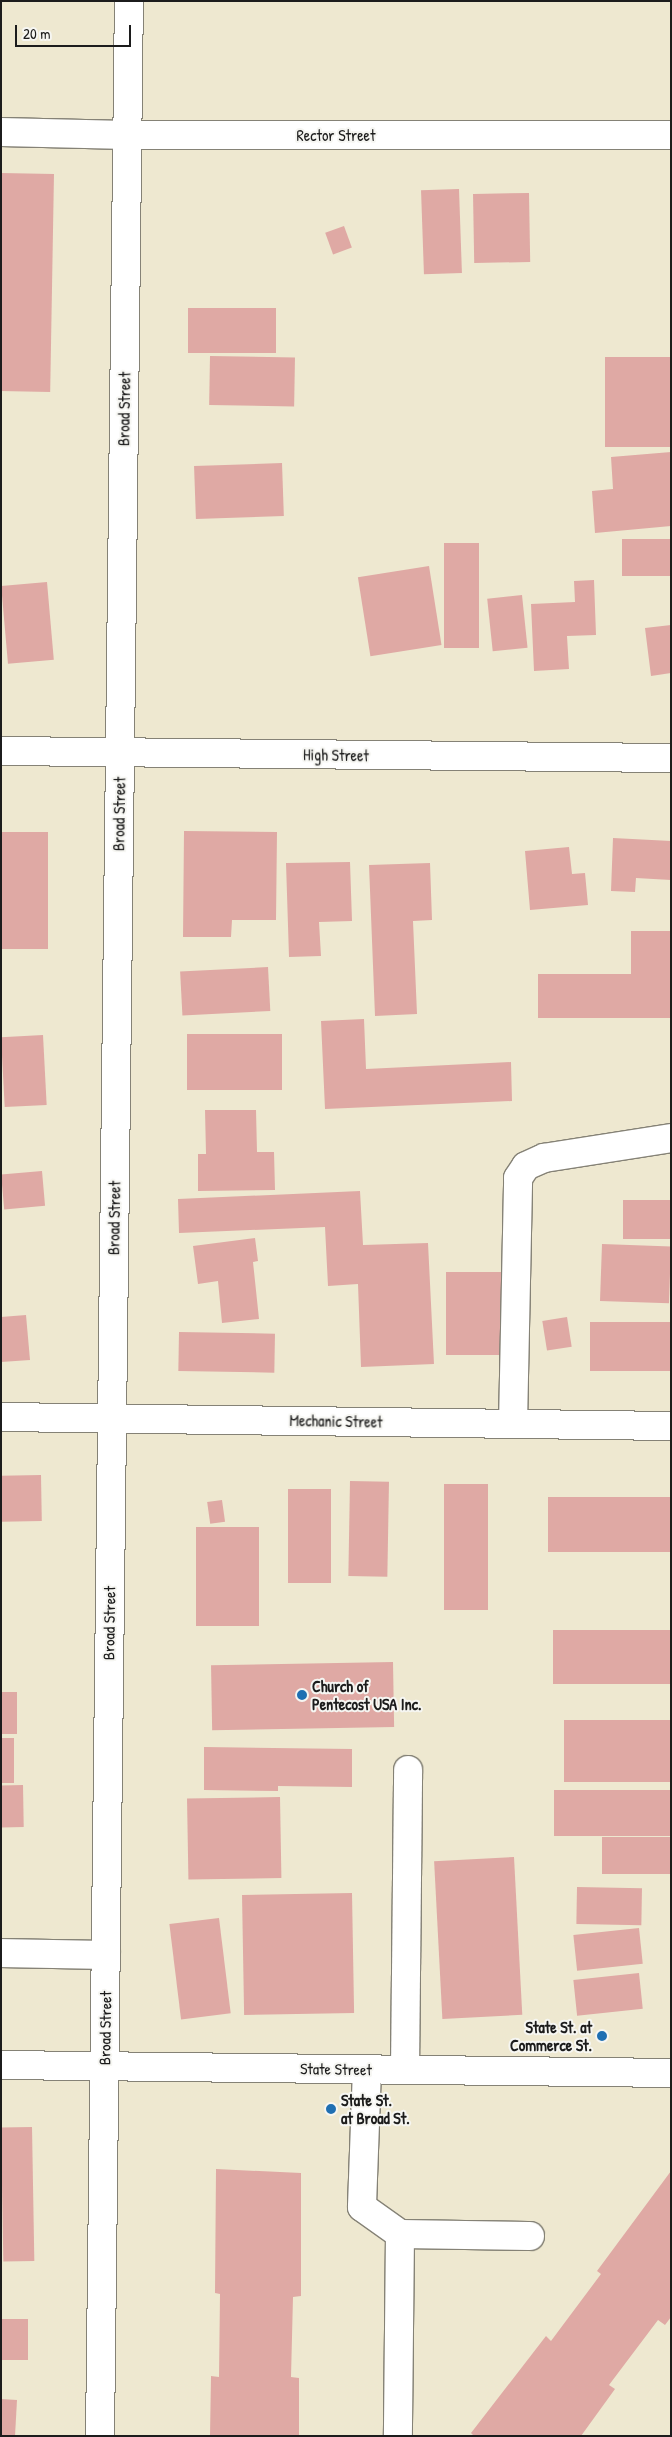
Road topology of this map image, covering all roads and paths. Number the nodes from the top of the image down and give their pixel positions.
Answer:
1 (129, 1) edge
2 (1, 132) edge
3 (127, 135) junction
4 (671, 135) edge
5 (1, 751) edge
6 (120, 752) junction
7 (671, 758) edge
8 (671, 1138) edge
9 (1, 1417) edge
10 (112, 1418) junction
11 (513, 1424) junction
12 (671, 1426) edge
13 (408, 1770) dead end
14 (1, 1953) edge
15 (106, 1955) junction
16 (1, 2065) edge
17 (104, 2066) junction
18 (367, 2069) junction
19 (405, 2069) junction
20 (671, 2072) edge
21 (400, 2234) junction
22 (530, 2236) dead end
23 (100, 2436) edge
24 (398, 2436) edge

1 - 3 street, Broad Street
2 - 3 street, Rector Street
3 - 4 street, Rector Street
3 - 6 street, Broad Street
5 - 6 street, High Street
6 - 7 street, High Street
6 - 10 street, Broad Street
8 - 11 street
9 - 10 street, Mechanic Street
10 - 11 street, Mechanic Street
10 - 15 street, Broad Street
11 - 12 street, Mechanic Street
13 - 19 street
14 - 15 street
15 - 17 street, Broad Street
16 - 17 street, State Street
17 - 18 street, State Street
17 - 23 street, Broad Street
18 - 19 street, State Street
18 - 21 street
19 - 20 street, State Street
21 - 22 street
21 - 24 street

